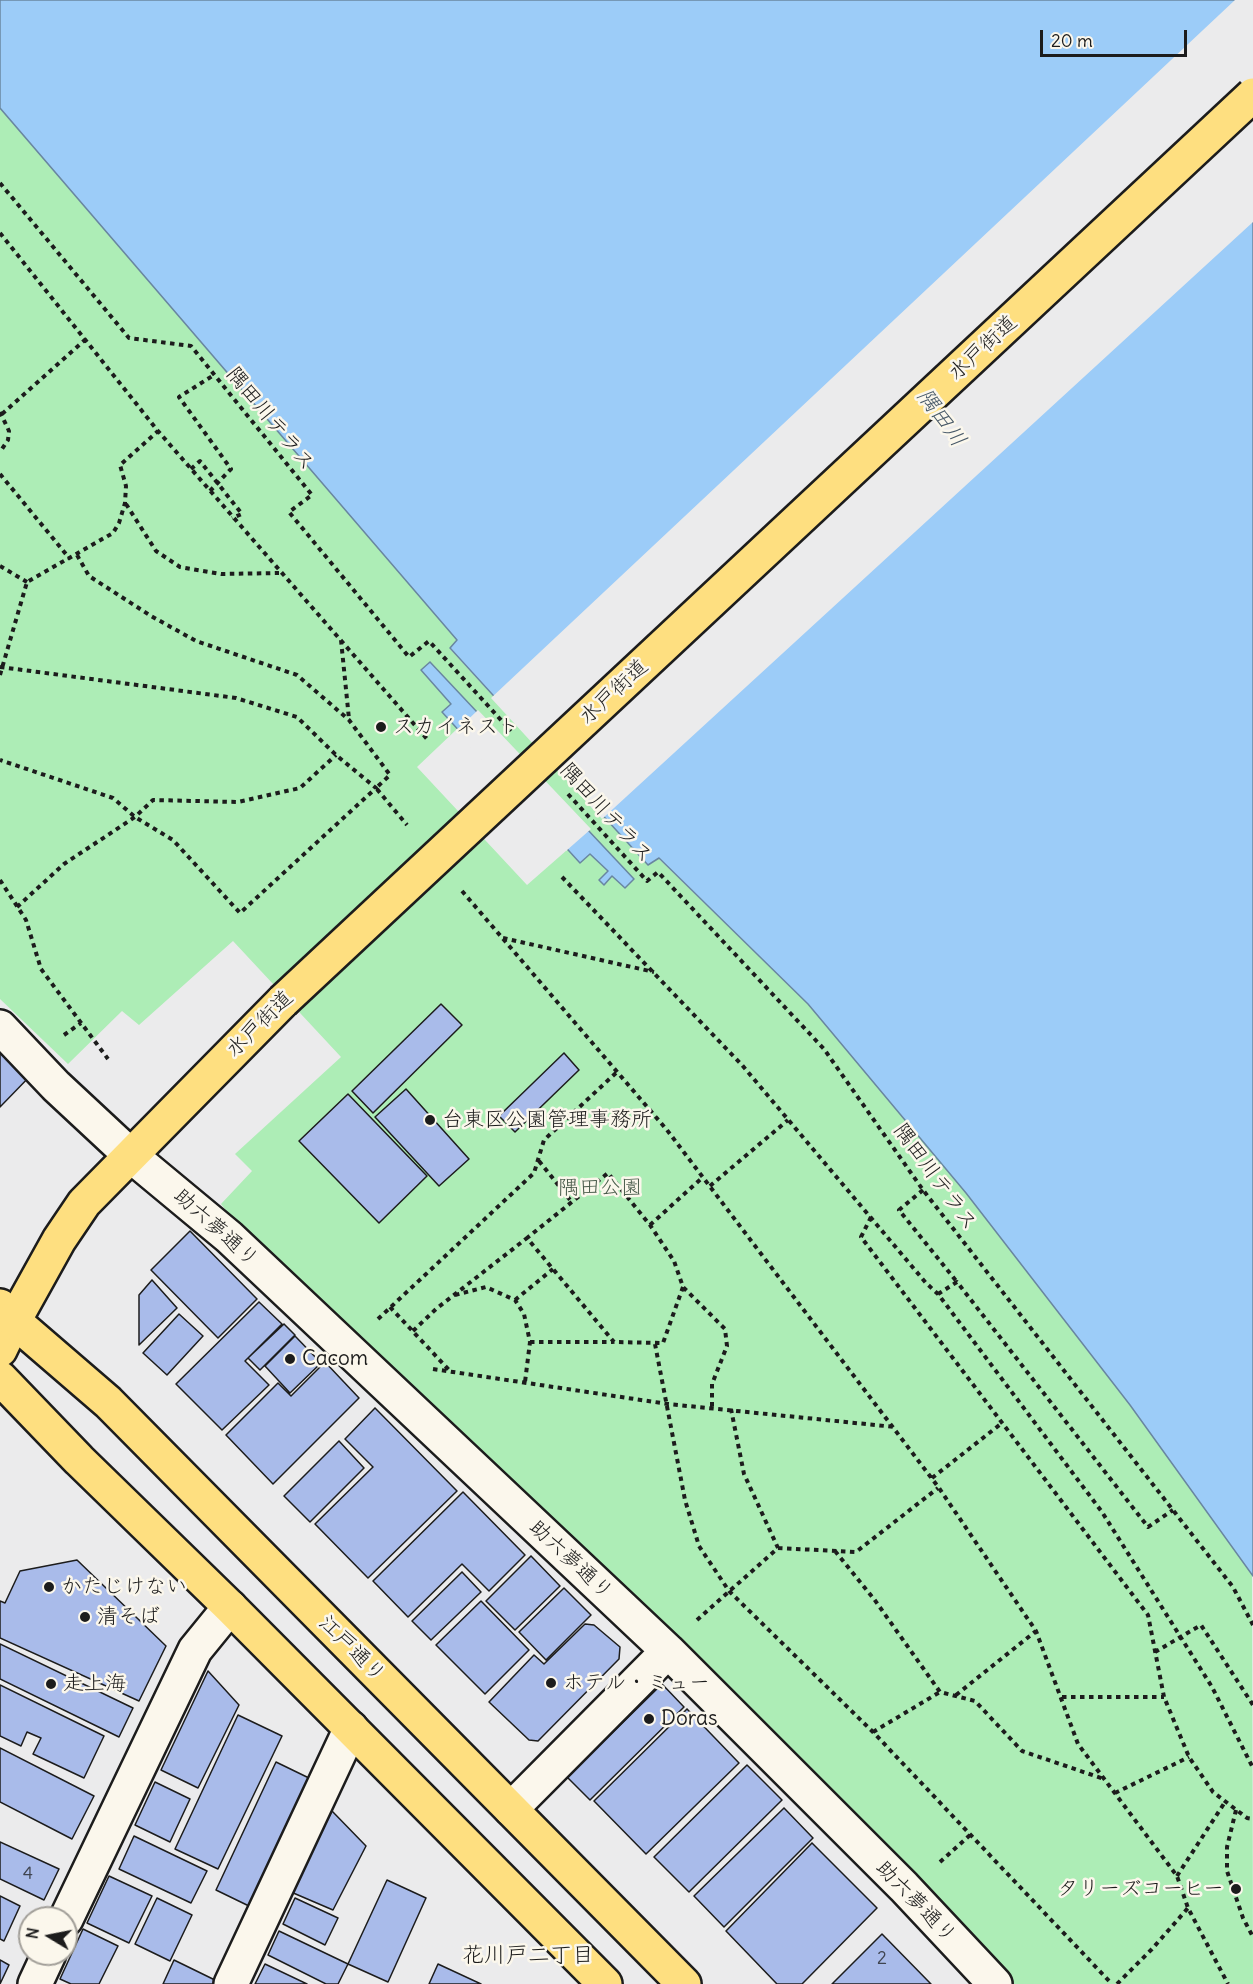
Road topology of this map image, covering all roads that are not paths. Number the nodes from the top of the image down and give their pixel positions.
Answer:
1 (1253, 95) edge
2 (0, 1027) edge
3 (129, 1154) junction
4 (7, 1314) edge
5 (0, 1350) edge
6 (0, 1378) edge
7 (230, 1607) junction
8 (668, 1651) junction
9 (351, 1728) junction
10 (511, 1809) junction
11 (72, 1906) edge
12 (43, 1966) edge
13 (35, 1984) edge
14 (231, 1984) edge
15 (605, 1984) edge
16 (684, 1984) edge
17 (995, 1984) edge

1 - 3 main road, 水戸街道, bridge
2 - 3 street, 助六夢通り
3 - 4 main road, 水戸街道
3 - 8 street, 助六夢通り
4 - 5 main road, 水戸街道
4 - 10 main road, 江戸通り
6 - 7 main road
7 - 9 main road
7 - 11 street
8 - 10 street
8 - 17 street, 助六夢通り
9 - 14 street
9 - 15 main road
10 - 16 main road, 江戸通り
12 - 13 street

